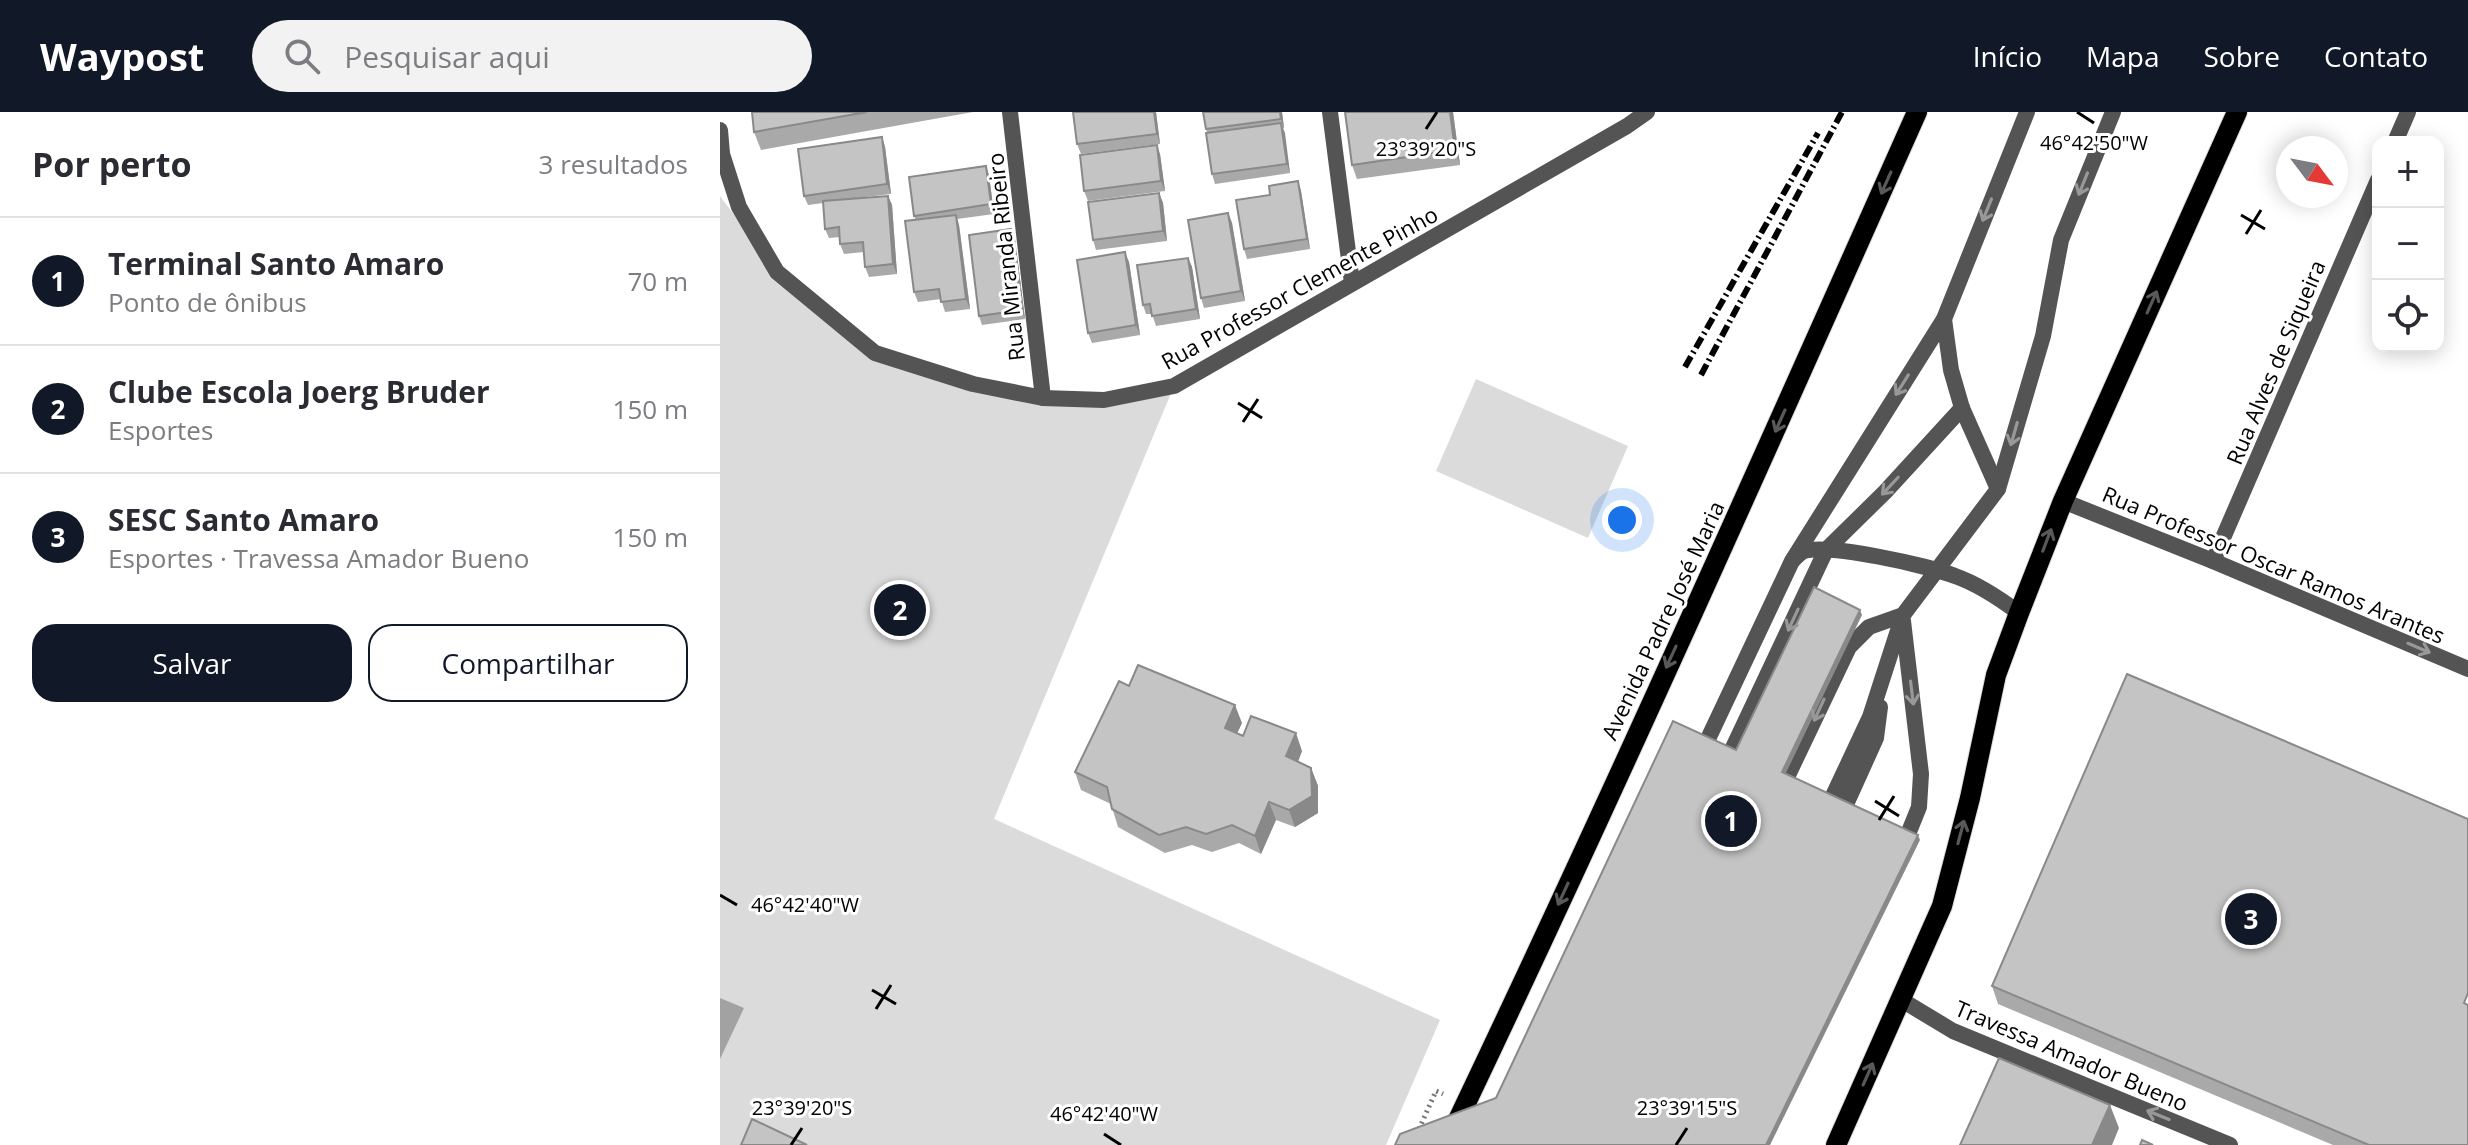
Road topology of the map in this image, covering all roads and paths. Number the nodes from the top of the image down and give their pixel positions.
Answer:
1 (1010, 112) edge
2 (1330, 112) edge
3 (1647, 112) edge
4 (1917, 112) edge
5 (2027, 112) edge
6 (2113, 112) edge
7 (2237, 112) edge
8 (2408, 112) edge
9 (1626, 119) edge
10 (720, 130) edge
11 (2398, 136) edge
12 (721, 154) edge
13 (2372, 194) edge
14 (1352, 283) junction
15 (1944, 319) junction
16 (1043, 398) junction
17 (1962, 408) junction
18 (1998, 489) junction
19 (2063, 501) junction
20 (1826, 550) junction
21 (1792, 561) junction
22 (2213, 561) junction
23 (1937, 570) junction
24 (2019, 613) junction
25 (1903, 615) junction
26 (2468, 669) edge
27 (1690, 777) edge
28 (1712, 791) edge
29 (1774, 804) edge
30 (1823, 834) edge
31 (1895, 866) edge
32 (1900, 999) junction
33 (1436, 1091) dead end
34 (1418, 1132) edge
35 (1446, 1145) edge
36 (1836, 1145) edge
37 (2230, 1145) edge

1 - 16 street, Rua Miranda Ribeiro
2 - 14 street
3 - 9 street, Rua Professor Clemente Pinho
4 -> 35 main road, Avenida Padre José Maria
5 -> 15 street
6 -> 18 street
19 -> 7 main road
8 - 11 street
9 - 14 street, Rua Professor Clemente Pinho
10 - 12 street, Rua Professor Clemente Pinho
12 - 16 street, Rua Professor Clemente Pinho
13 - 22 street, Rua Alves de Siqueira
14 - 16 street, Rua Professor Clemente Pinho
15 - 17 street
15 -> 21 street
17 - 18 street
17 -> 20 street
18 - 23 street
19 - 22 street, Rua Professor Oscar Ramos Arantes
24 -> 19 main road
20 - 21 street
20 - 23 street
20 -> 28 street
21 - 27 street
22 -> 26 street, Rua Professor Oscar Ramos Arantes
23 - 24 street
23 - 25 street
32 -> 24 main road
25 -> 29 street
25 - 30 street
25 -> 31 street
36 -> 32 main road
37 -> 32 street, Travessa Amador Bueno
33 - 34 path

